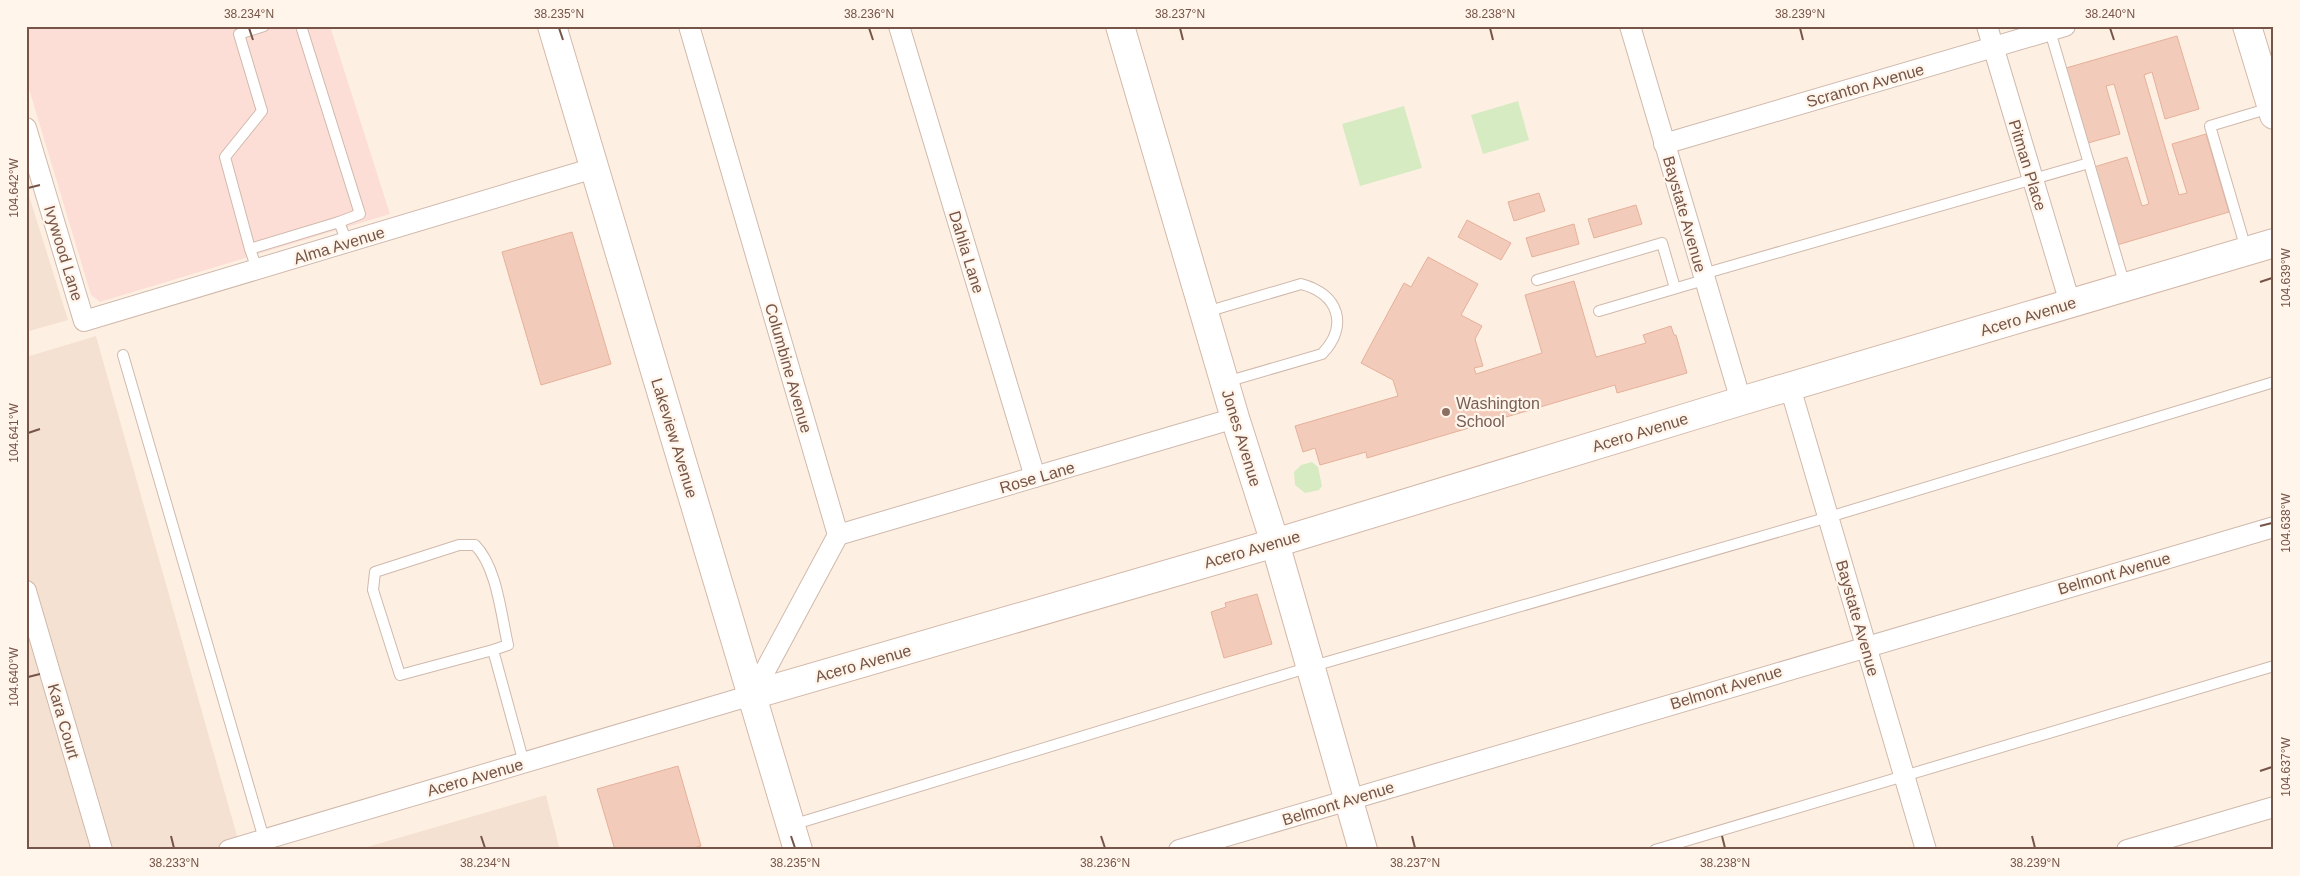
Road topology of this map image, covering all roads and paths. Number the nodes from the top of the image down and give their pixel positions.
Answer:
1 (264, 26) edge
2 (301, 26) edge
3 (552, 26) edge
4 (689, 26) edge
5 (899, 26) edge
6 (1120, 26) edge
7 (1630, 26) edge
8 (1986, 26) edge
9 (2247, 26) edge
10 (2057, 29) edge
11 (1993, 48) junction
12 (2273, 111) edge
13 (26, 128) edge
14 (1664, 144) junction
15 (2089, 163) junction
16 (594, 168) junction
17 (2032, 179) junction
18 (340, 222) junction
19 (347, 242) junction
20 (2274, 243) edge
21 (250, 248) junction
22 (2246, 251) junction
23 (257, 269) junction
24 (1703, 277) junction
25 (1537, 280) dead end
26 (2125, 286) junction
27 (1675, 288) junction
28 (2070, 303) junction
29 (1599, 311) dead end
30 (1204, 312) junction
31 (84, 321) joint
32 (123, 355) dead end
33 (1226, 382) junction
34 (2274, 382) edge
35 (1790, 387) junction
36 (1741, 401) junction
37 (1236, 418) junction
38 (1035, 477) junction
39 (1829, 517) junction
40 (2274, 527) edge
41 (838, 535) junction
42 (1275, 542) junction
43 (26, 592) edge
44 (1866, 646) junction
45 (493, 650) junction
46 (2274, 666) edge
47 (1310, 667) junction
48 (752, 695) junction
49 (524, 763) junction
50 (1905, 777) junction
51 (1348, 799) junction
52 (2274, 807) edge
53 (794, 838) edge
54 (264, 839) junction
55 (102, 850) edge
56 (229, 850) edge
57 (1178, 850) edge
58 (1363, 850) edge
59 (1655, 850) edge
60 (1926, 850) edge
61 (2127, 850) edge

1 - 21 lane
2 - 18 lane
3 - 16 street, Lakeview Avenue
4 - 41 street, Columbine Avenue
5 - 38 street, Dahlia Lane
6 - 30 street, Jones Avenue
7 - 14 street, Baystate Avenue
8 - 11 street, Pitman Place
9 - 12 street
10 - 11 street, Scranton Avenue
10 - 15 lane
11 - 14 street, Scranton Avenue
11 - 17 street, Pitman Place
12 - 22 lane
13 - 31 street, Ivywood Lane
14 - 24 street, Baystate Avenue
15 - 17 lane
15 - 26 lane
16 - 19 street, Alma Avenue
16 - 48 street, Lakeview Avenue
17 - 24 lane
17 - 28 street, Pitman Place
18 - 19 lane
18 - 21 lane
19 - 23 street, Alma Avenue
20 - 22 street, Acero Avenue
21 - 23 lane
22 - 26 street, Acero Avenue
23 - 31 street, Alma Avenue
24 - 27 lane
24 - 36 street, Baystate Avenue
25 - 27 lane
26 - 28 street, Acero Avenue
27 - 29 lane
28 - 35 street, Acero Avenue
30 - 33 street, Jones Avenue
30 - 33 lane
32 - 54 lane
33 - 37 street, Jones Avenue
34 - 39 lane
35 - 36 street, Acero Avenue
35 - 39 street, Baystate Avenue
36 - 42 street, Acero Avenue
37 - 38 street, Rose Lane
37 - 42 street, Jones Avenue
38 - 41 street, Rose Lane
39 - 44 street, Baystate Avenue
39 - 47 lane
40 - 44 street, Belmont Avenue
41 - 48 street
42 - 47 street, Jones Avenue
42 - 48 street, Acero Avenue
43 - 55 street, Kara Court
44 - 50 street, Baystate Avenue
44 - 51 street, Belmont Avenue
45 - 45 lane
45 - 49 lane
46 - 50 lane
47 - 51 street, Jones Avenue
47 - 53 lane
48 - 49 street, Acero Avenue
48 - 53 street, Lakeview Avenue
49 - 54 street, Acero Avenue
50 - 59 lane
50 - 60 street, Baystate Avenue
51 - 57 street, Belmont Avenue
51 - 58 street, Jones Avenue
52 - 61 street
54 - 56 street, Acero Avenue

